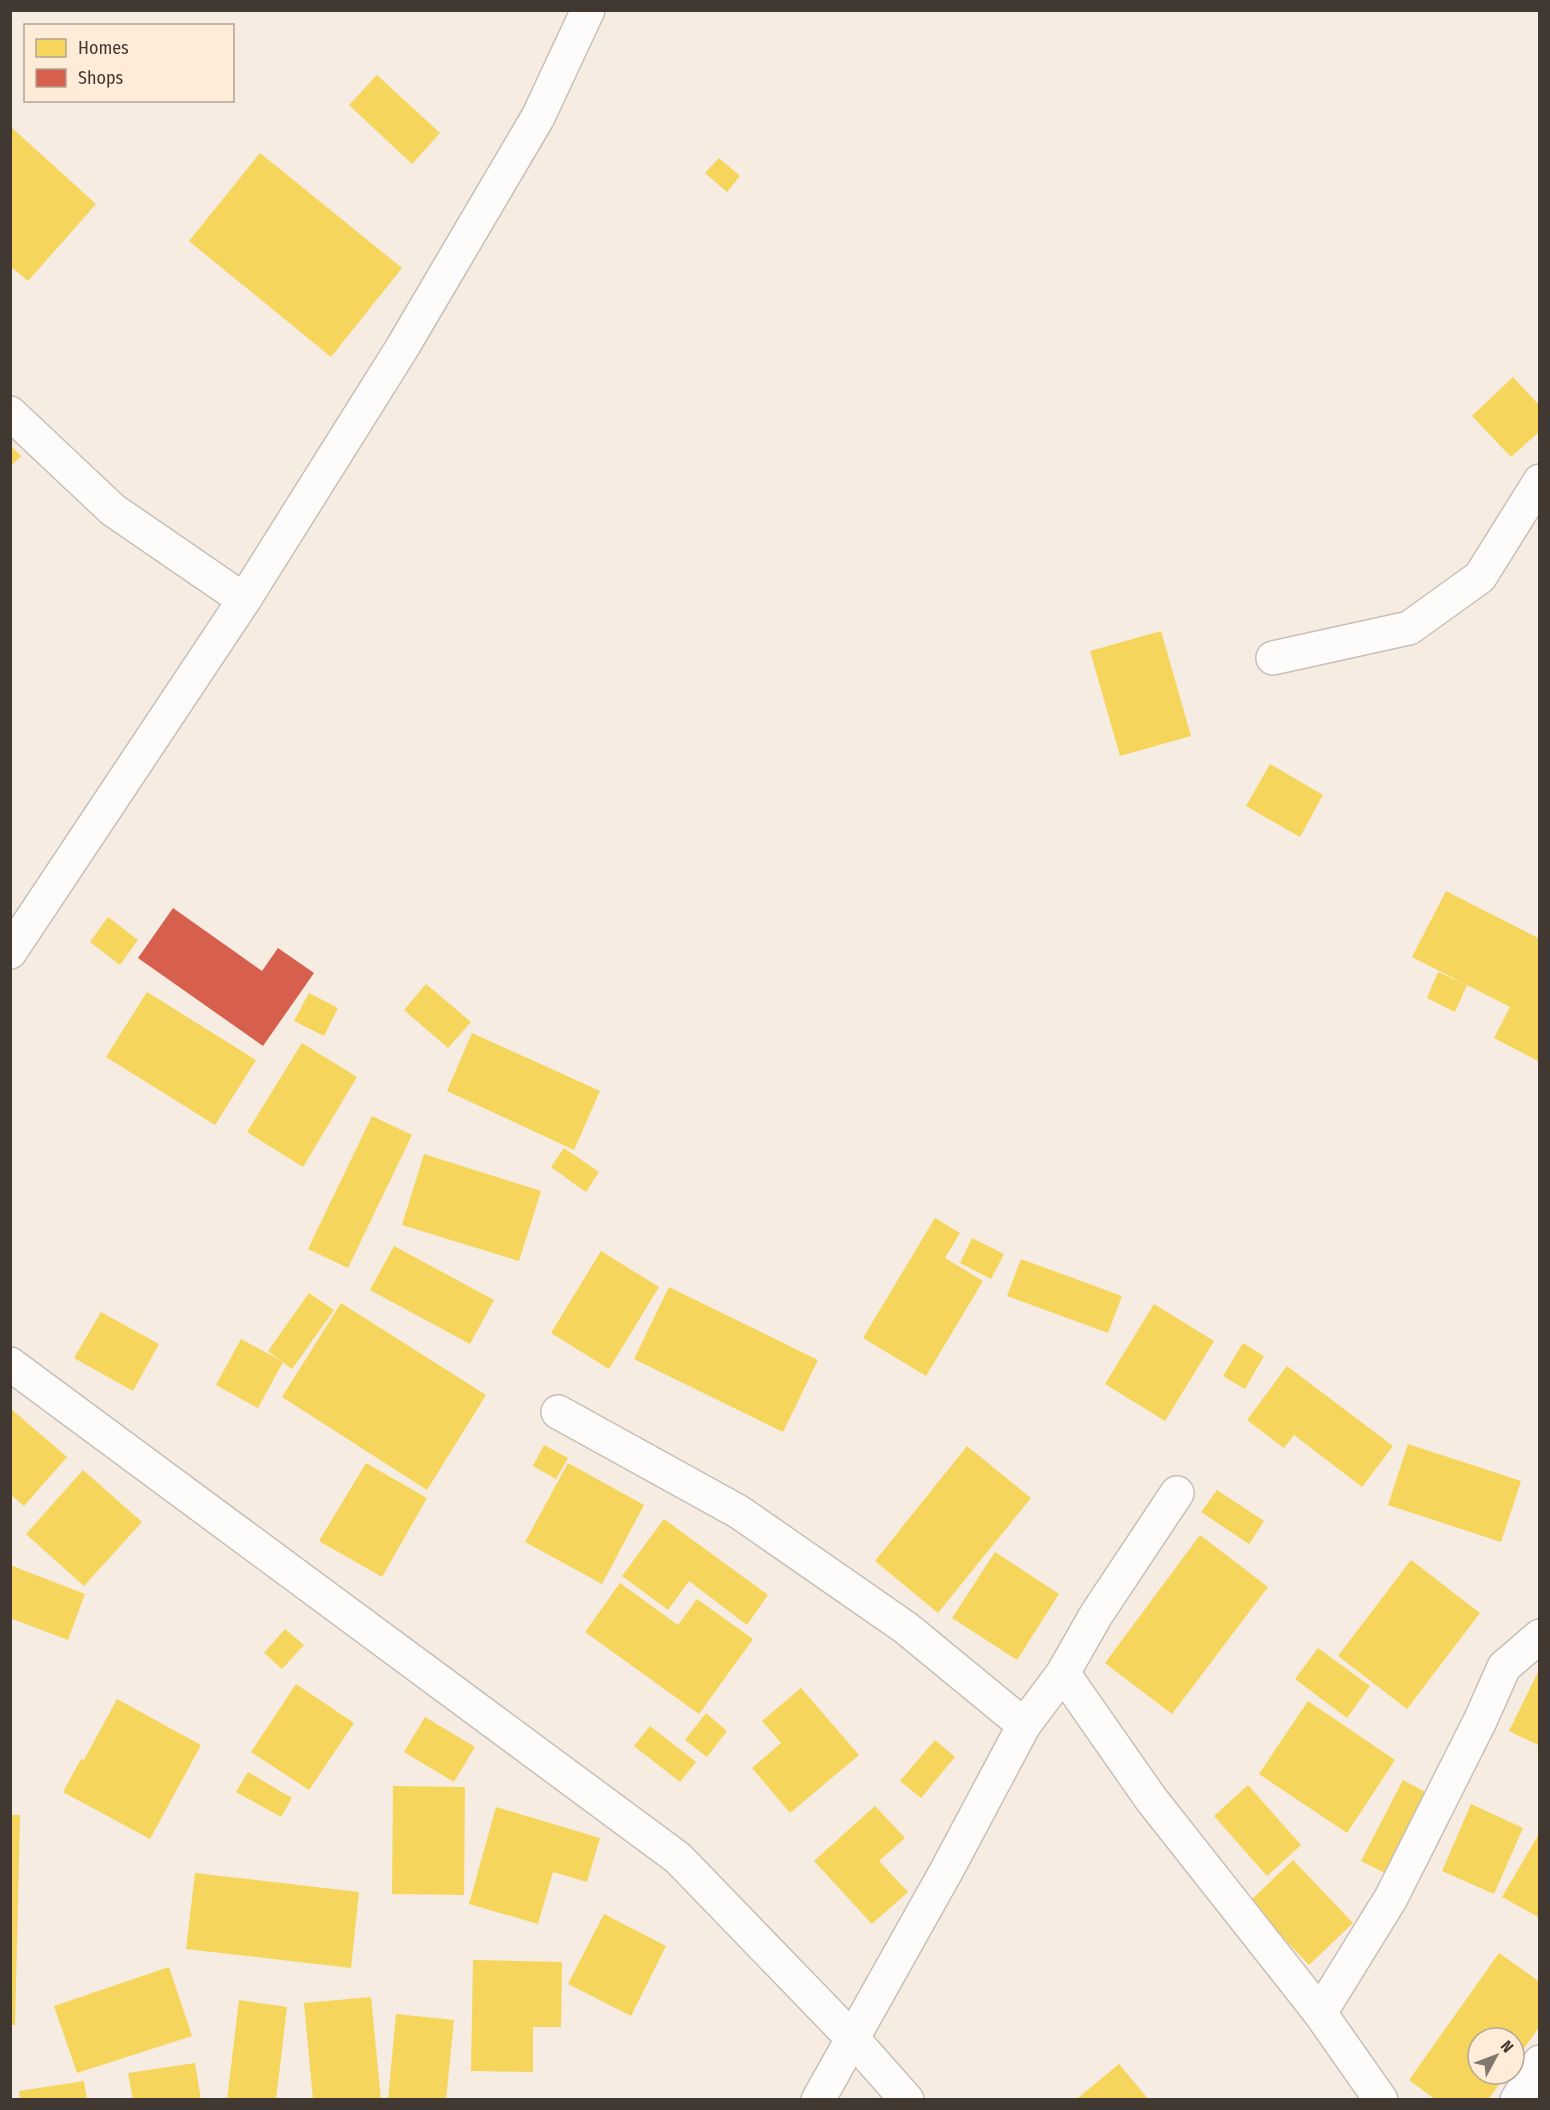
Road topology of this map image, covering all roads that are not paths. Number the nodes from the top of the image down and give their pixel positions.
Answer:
1 (588, 10) edge
2 (10, 413) edge
3 (1539, 481) edge
4 (243, 600) junction
5 (1273, 658) dead end
6 (10, 952) edge
7 (10, 1364) edge
8 (558, 1412) dead end
9 (1177, 1493) dead end
10 (1539, 1636) edge
11 (1063, 1672) junction
12 (1024, 1725) junction
13 (1320, 2013) junction
14 (853, 2039) junction
15 (1539, 2062) edge
16 (818, 2100) edge
17 (907, 2100) edge
18 (1382, 2100) edge
19 (1517, 2100) edge

1 - 4 street
2 - 4 street
3 - 5 street
4 - 6 street
7 - 14 street
8 - 12 street
9 - 11 street
10 - 13 street
11 - 12 street
11 - 13 street
12 - 14 street
13 - 18 street
14 - 16 street
14 - 17 street
15 - 19 street

